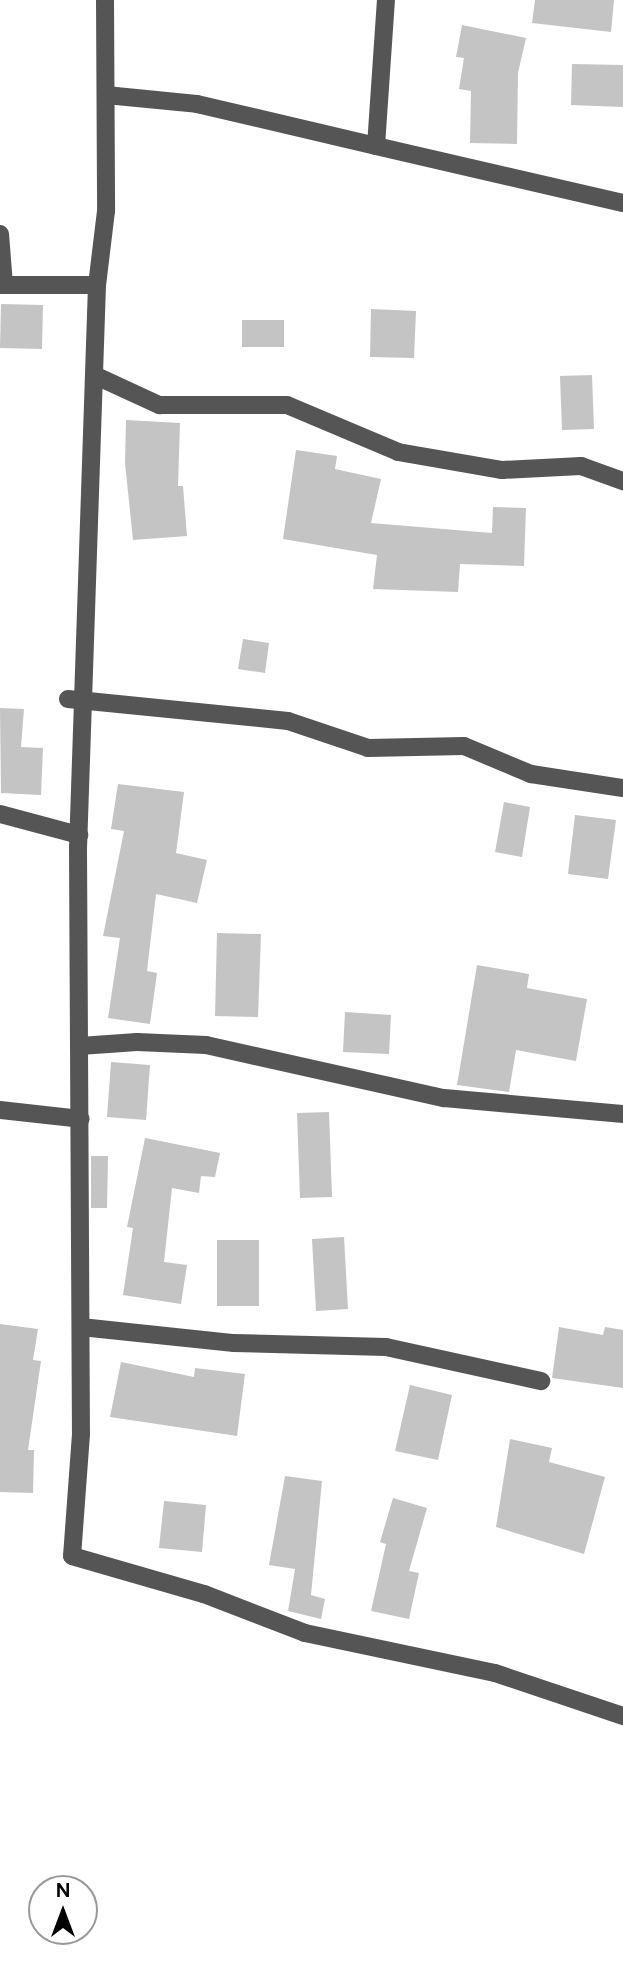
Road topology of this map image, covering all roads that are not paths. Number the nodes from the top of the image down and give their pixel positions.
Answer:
1 (105, 0) edge
2 (386, 0) edge
3 (106, 95) junction
4 (376, 146) junction
5 (623, 203) edge
6 (0, 234) edge
7 (2, 285) edge
8 (97, 285) junction
9 (94, 375) junction
10 (623, 481) edge
11 (75, 699) junction
12 (623, 788) edge
13 (0, 814) edge
14 (79, 835) junction
15 (80, 1046) junction
16 (0, 1110) edge
17 (623, 1114) edge
18 (81, 1119) junction
19 (81, 1328) junction
20 (541, 1381) dead end
21 (623, 1716) edge

1 - 3 street
2 - 4 street
3 - 4 street
3 - 8 street
4 - 5 street
6 - 7 street
7 - 8 street
8 - 9 street
9 - 10 street
9 - 11 street
11 - 12 street
11 - 14 street
13 - 14 street
14 - 15 street
15 - 17 street
15 - 18 street
16 - 18 street
18 - 19 street
19 - 20 street
19 - 21 street

